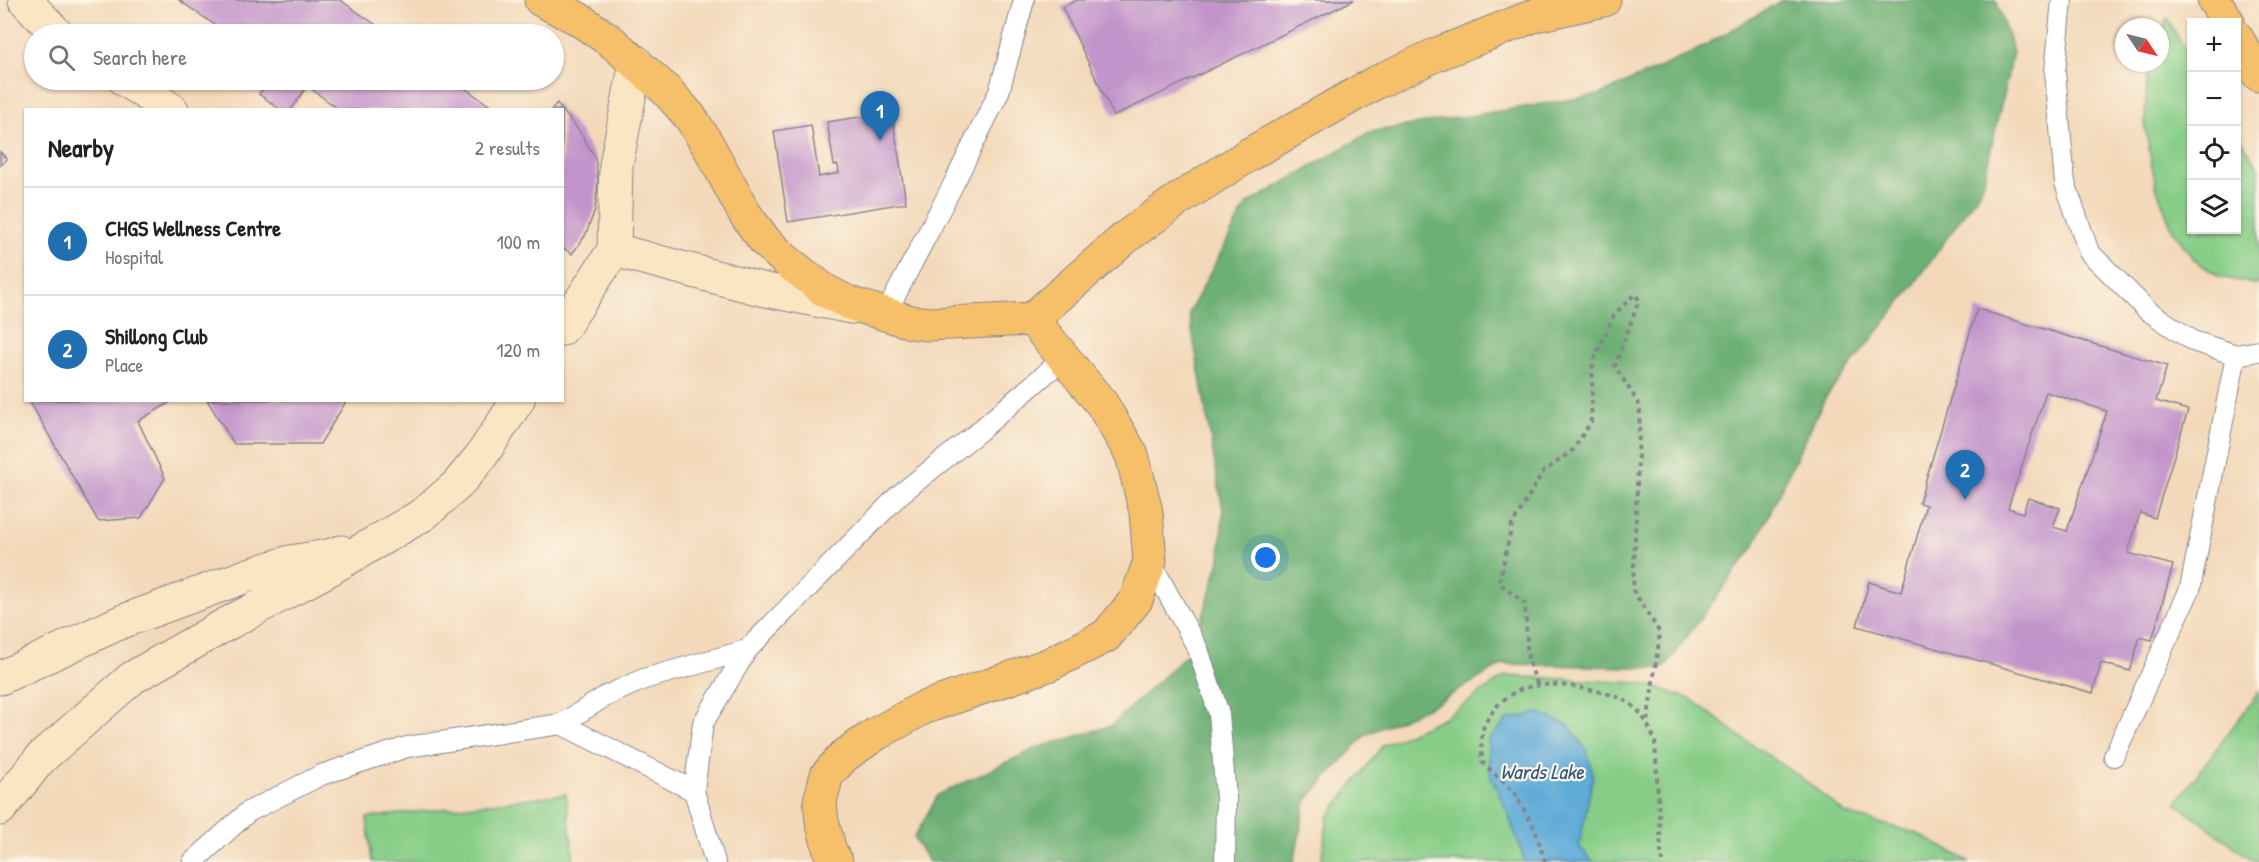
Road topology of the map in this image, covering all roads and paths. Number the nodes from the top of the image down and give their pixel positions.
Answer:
1 (25, 0) edge
2 (541, 0) edge
3 (1024, 0) edge
4 (1604, 0) edge
5 (2062, 0) edge
6 (2214, 0) edge
7 (2225, 18) edge
8 (48, 24) edge
9 (2241, 45) edge
10 (636, 62) junction
11 (2259, 75) edge
12 (141, 90) edge
13 (169, 108) edge
14 (614, 250) junction
15 (876, 312) junction
16 (1032, 319) junction
17 (564, 326) edge
18 (2259, 351) edge
19 (2236, 355) junction
20 (1064, 357) junction
21 (517, 402) edge
22 (385, 537) junction
23 (1150, 561) junction
24 (747, 650) junction
25 (0, 678) edge
26 (1538, 684) junction
27 (561, 724) junction
28 (1647, 724) junction
29 (2114, 756) dead end
30 (694, 792) junction
31 (0, 809) edge
32 (193, 862) edge
33 (715, 862) edge
34 (836, 862) edge
35 (1225, 862) edge
36 (1545, 862) edge
37 (1664, 862) edge

1 - 8 street
2 - 10 main road
3 - 15 lane
4 - 16 main road
5 - 19 lane
6 - 7 main road
9 - 11 main road
10 - 14 street
10 - 15 main road
12 - 13 street
14 - 15 street
14 - 17 street
15 - 16 main road
16 - 20 main road
18 - 19 lane
19 - 29 lane
20 - 23 main road
20 - 24 lane
21 - 22 street
22 - 25 street
22 - 31 street
23 - 34 main road
23 - 35 lane
24 - 27 lane
24 - 30 lane
26 - 28 path
26 - 28 path
26 - 36 path
27 - 30 lane
27 - 32 lane
28 - 37 path
30 - 33 lane

